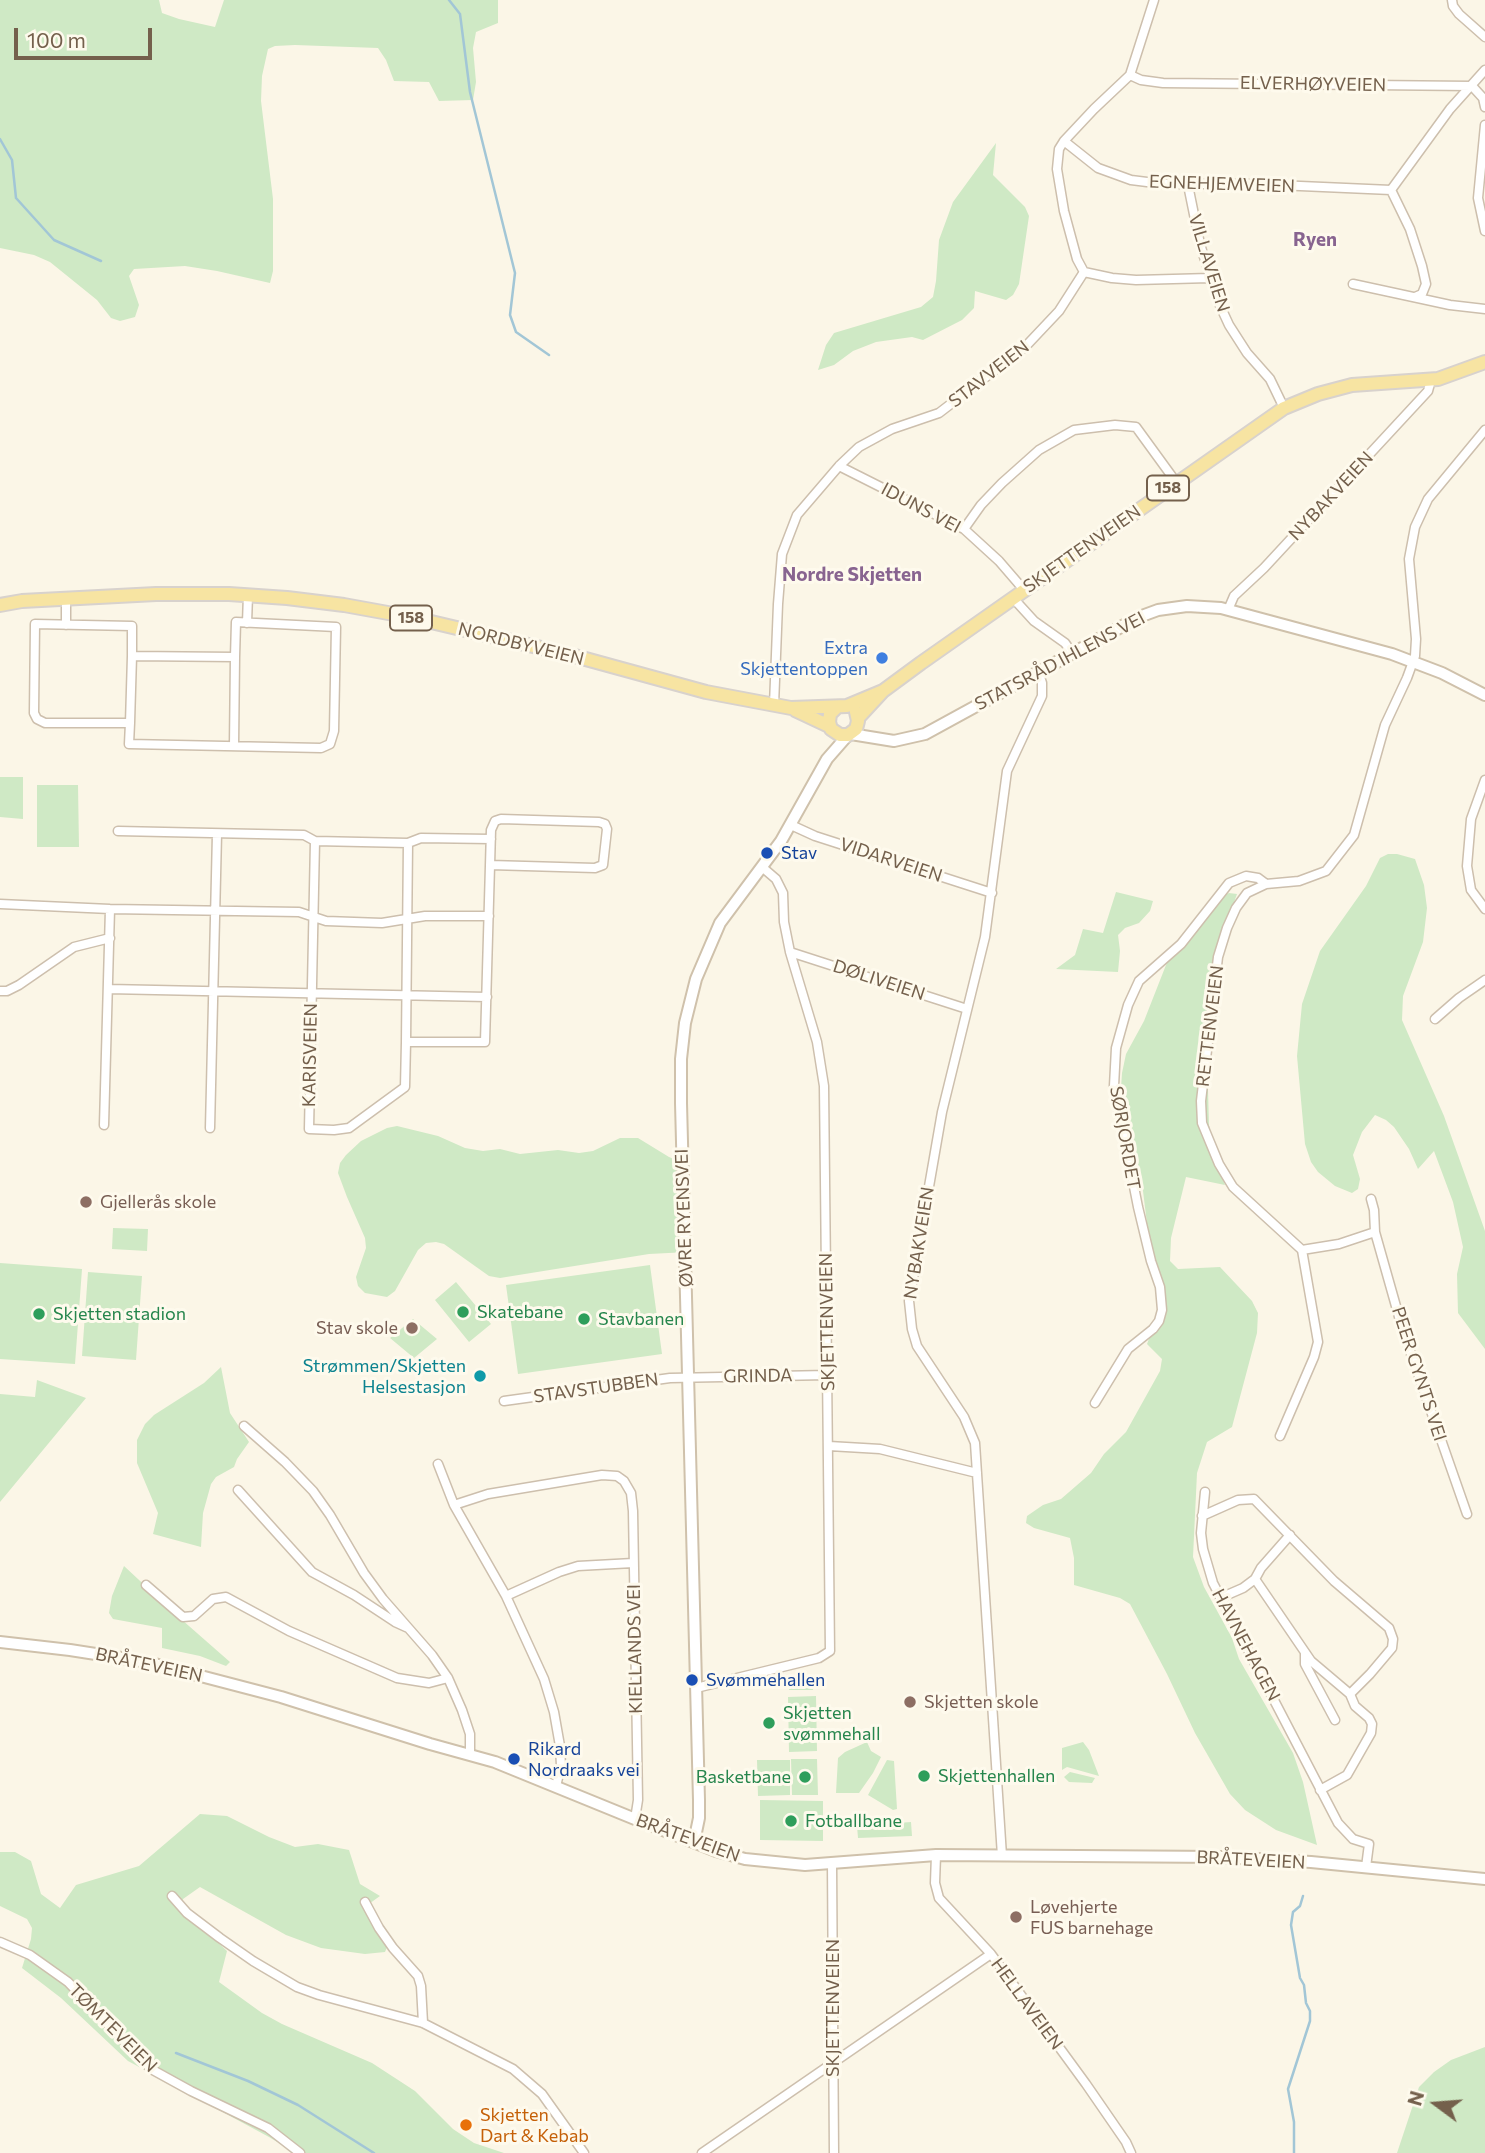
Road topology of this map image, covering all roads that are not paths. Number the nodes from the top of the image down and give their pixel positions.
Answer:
1 (1154, 0) edge
2 (1452, 0) edge
3 (1485, 37) edge
4 (1485, 70) edge
5 (1130, 75) junction
6 (1472, 86) junction
7 (1485, 107) edge
8 (1485, 125) edge
9 (1064, 141) junction
10 (1188, 185) junction
11 (1391, 190) junction
12 (1485, 231) edge
13 (1084, 272) junction
14 (1210, 278) junction
15 (1353, 284) dead end
16 (1415, 297) junction
17 (1485, 309) edge
18 (1485, 362) edge
19 (1431, 380) junction
20 (1284, 408) junction
21 (1485, 430) edge
22 (839, 466) junction
23 (1176, 482) junction
24 (964, 529) junction
25 (1018, 594) junction
26 (248, 595) junction
27 (0, 597) edge
28 (66, 599) junction
29 (22, 601) junction
30 (0, 605) edge
31 (1228, 610) junction
32 (247, 622) junction
33 (66, 625) junction
34 (1072, 653) junction
35 (132, 656) junction
36 (235, 657) junction
37 (1413, 662) junction
38 (1038, 671) junction
39 (883, 691) junction
40 (1485, 695) edge
41 (774, 705) junction
42 (841, 707) junction
43 (792, 708) junction
44 (130, 723) junction
45 (854, 727) junction
46 (831, 728) junction
47 (234, 746) junction
48 (827, 759) junction
49 (1485, 780) edge
50 (791, 825) junction
51 (118, 831) dead end
52 (217, 834) junction
53 (491, 839) junction
54 (315, 841) junction
55 (408, 843) junction
56 (490, 865) junction
57 (762, 867) junction
58 (1266, 884) junction
59 (992, 892) junction
60 (0, 904) edge
61 (110, 909) junction
62 (1485, 909) edge
63 (215, 911) junction
64 (313, 916) junction
65 (489, 916) junction
66 (407, 918) junction
67 (110, 938) junction
68 (790, 952) junction
69 (1485, 980) edge
70 (108, 989) junction
71 (0, 991) edge
72 (213, 991) junction
73 (312, 993) junction
74 (406, 995) junction
75 (487, 997) junction
76 (967, 1009) junction
77 (1435, 1019) dead end
78 (406, 1042) junction
79 (104, 1125) dead end
80 (210, 1128) dead end
81 (1371, 1199) dead end
82 (1376, 1232) junction
83 (1302, 1250) junction
84 (828, 1375) junction
85 (688, 1378) junction
86 (504, 1401) dead end
87 (1095, 1403) dead end
88 (244, 1426) dead end
89 (1280, 1436) dead end
90 (830, 1446) junction
91 (438, 1464) dead end
92 (977, 1474) junction
93 (238, 1490) dead end
94 (1205, 1492) dead end
95 (454, 1505) junction
96 (1467, 1514) dead end
97 (1202, 1516) junction
98 (1290, 1535) junction
99 (633, 1563) junction
100 (1255, 1579) junction
101 (146, 1585) dead end
102 (506, 1596) junction
103 (1220, 1598) junction
104 (409, 1628) junction
105 (0, 1642) edge
106 (1305, 1653) junction
107 (448, 1678) junction
108 (696, 1688) junction
109 (1350, 1694) junction
110 (1335, 1720) dead end
111 (470, 1754) junction
112 (556, 1786) junction
113 (1321, 1790) junction
114 (635, 1819) junction
115 (694, 1842) junction
116 (936, 1855) junction
117 (1002, 1856) junction
118 (832, 1863) junction
119 (1366, 1867) junction
120 (1485, 1879) edge
121 (172, 1896) dead end
122 (365, 1902) dead end
123 (0, 1942) edge
124 (990, 1954) junction
125 (423, 2023) junction
126 (833, 2062) junction
127 (716, 2144) junction
128 (300, 2153) edge
129 (584, 2153) edge
130 (702, 2153) edge
131 (718, 2153) edge
132 (834, 2153) edge
133 (1131, 2153) edge

1 - 5 street
2 - 3 street
4 - 6 street
5 - 6 street, ELVERHØYVEIEN
5 - 9 street
6 - 7 street
6 - 11 street
8 - 12 street
9 - 10 street, EGNEHJEMVEIEN
9 - 13 street
10 - 11 street, EGNEHJEMVEIEN
10 - 14 street, VILLAVEIEN
11 - 16 street
13 - 14 street
13 - 22 street, STAVVEIEN
14 - 20 street, VILLAVEIEN
15 - 16 street
16 - 17 street
18 - 19 main road, SKJETTENVEIEN / 158
19 - 20 main road, SKJETTENVEIEN / 158
19 - 31 street, NYBAKVEIEN
20 - 23 main road, SKJETTENVEIEN / 158
21 - 37 street
22 - 24 street, IDUNS VEI
22 - 41 street, STAVVEIEN
23 - 24 street
23 - 25 main road, SKJETTENVEIEN / 158
24 - 25 street, IDUNS VEI
25 - 34 street, IDUNS VEI
25 - 39 main road, SKJETTENVEIEN / 158
26 - 28 main road, NORDBYVEIEN / 158
26 - 32 street
26 - 41 main road, NORDBYVEIEN / 158
27 - 29 main road, NORDBYVEIEN / 158
28 - 29 main road, NORDBYVEIEN / 158
28 - 33 street
29 - 30 main road, NORDBYVEIEN / 158
31 - 34 street, STATSRÅD IHLENS VEI
31 - 37 street, STATSRÅD IHLENS VEI
32 - 36 street
32 - 47 street
33 - 35 street
33 - 44 street
34 - 38 street, STATSRÅD IHLENS VEI
35 - 36 street
35 - 44 street
36 - 47 street
37 - 40 street, STATSRÅD IHLENS VEI
37 - 58 street
38 - 45 street, STATSRÅD IHLENS VEI
38 - 59 street, NYBAKVEIEN
39 - 42 main road, SKJETTENVEIEN / 158
39 - 45 main road, SKJETTENVEIEN / 158
41 - 43 main road, NORDBYVEIEN / 158
42 - 43 main road, NORDBYVEIEN / 158
42 - 45 main road
42 - 46 main road
43 - 46 main road, NORDBYVEIEN / 158
44 - 47 street
45 - 46 main road, 158
45 - 48 street, ØVRE RYENSVEI
46 - 48 street, ØVRE RYENSVEI
48 - 50 street, ØVRE RYENSVEI
49 - 62 street
50 - 57 street, ØVRE RYENSVEI
50 - 59 street, VIDARVEIEN
51 - 52 street
52 - 54 street
52 - 63 street
53 - 55 street
53 - 56 street
53 - 56 street
54 - 55 street
54 - 64 street, KARISVEIEN
55 - 66 street, KARISVEIEN
56 - 65 street
57 - 68 street, SKJETTENVEIEN
57 - 85 street, ØVRE RYENSVEI
58 - 83 street, RETTENVEIEN
58 - 87 street, SØRJORDET
59 - 76 street, NYBAKVEIEN
60 - 61 street
61 - 63 street
61 - 67 street
63 - 64 street
63 - 72 street
64 - 66 street
64 - 73 street, KARISVEIEN
65 - 66 street
65 - 75 street
66 - 74 street, KARISVEIEN
67 - 70 street
67 - 71 street
68 - 76 street, DØLIVEIEN
68 - 84 street, SKJETTENVEIEN
69 - 77 street
70 - 72 street, KARISVEIEN
70 - 79 street
72 - 73 street, KARISVEIEN
72 - 80 street
73 - 74 street, KARISVEIEN
73 - 78 street, KARISVEIEN
74 - 75 street, KARISVEIEN
74 - 78 street, KARISVEIEN
75 - 78 street
76 - 92 street, NYBAKVEIEN
81 - 82 street, PEER GYNTS VEI
82 - 83 street
82 - 96 street, PEER GYNTS VEI
83 - 89 street
84 - 85 street, GRINDA
84 - 90 street, SKJETTENVEIEN
85 - 86 street, STAVSTUBBEN
85 - 108 street, ØVRE RYENSVEI
88 - 104 street
90 - 92 street
90 - 108 street, SKJETTENVEIEN
91 - 95 street
92 - 117 street, NYBAKVEIEN
93 - 104 street
94 - 97 street, HAVNEHAGEN
95 - 99 street, KIELLANDS VEI
95 - 102 street
97 - 98 street
97 - 103 street, HAVNEHAGEN
98 - 100 street
98 - 109 street
99 - 102 street
99 - 114 street, KIELLANDS VEI
100 - 103 street
100 - 106 street
101 - 107 street
102 - 112 street
103 - 113 street, HAVNEHAGEN
104 - 107 street
105 - 111 street, BRÅTEVEIEN
106 - 109 street
106 - 110 street
107 - 111 street
108 - 115 street, ØVRE RYENSVEI
109 - 113 street
111 - 112 street, BRÅTEVEIEN
112 - 114 street, BRÅTEVEIEN
113 - 119 street, HAVNEHAGEN
114 - 115 street, BRÅTEVEIEN
115 - 118 street, BRÅTEVEIEN
116 - 117 street, BRÅTEVEIEN
116 - 118 street, BRÅTEVEIEN
116 - 124 street, HELLAVEIEN
117 - 119 street, BRÅTEVEIEN
118 - 126 street, SKJETTENVEIEN
119 - 120 street, BRÅTEVEIEN
121 - 125 street
122 - 125 street
123 - 128 street, TØMTEVEIEN
124 - 126 street
124 - 133 street, HELLAVEIEN
125 - 129 street
126 - 127 street
126 - 132 street, SKJETTENVEIEN
127 - 130 street
127 - 131 street

